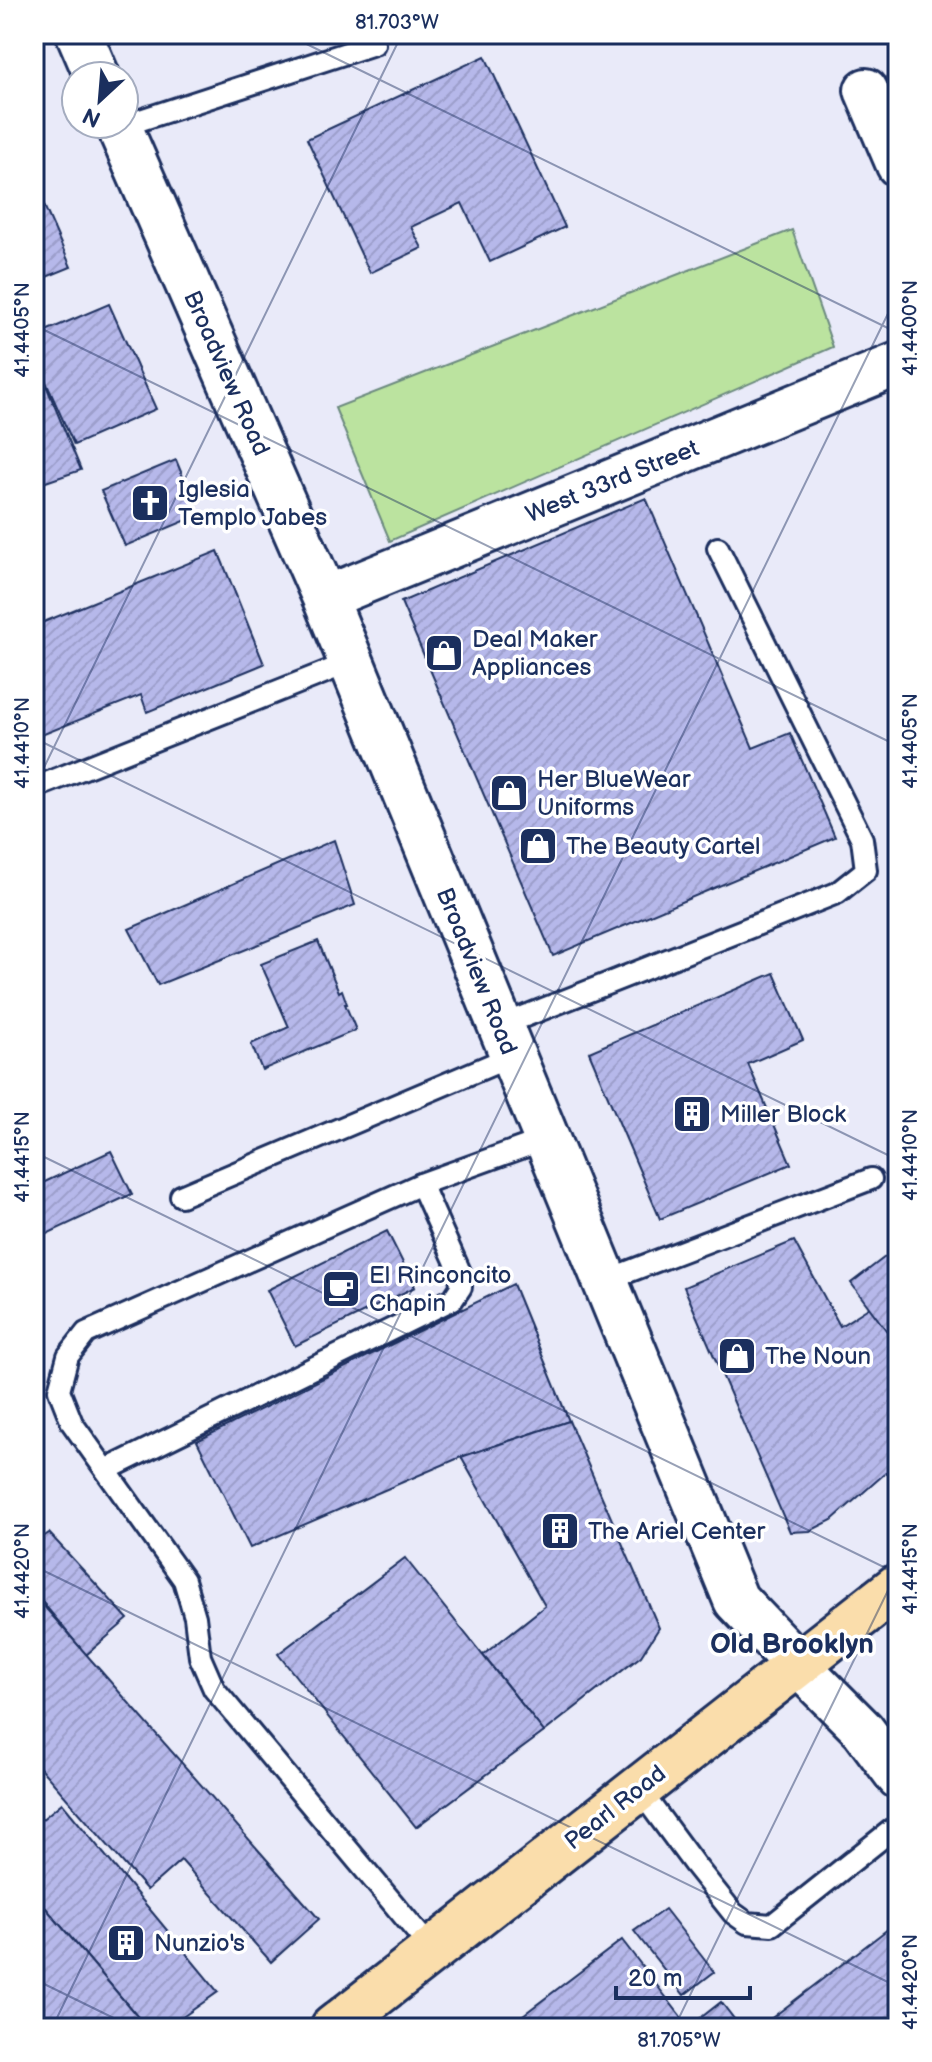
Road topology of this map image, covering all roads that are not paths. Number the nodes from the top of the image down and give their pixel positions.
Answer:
1 (79, 34) edge
2 (374, 44) dead end
3 (90, 60) edge
4 (866, 90) dead end
5 (140, 119) edge
6 (124, 140) edge
7 (894, 140) edge
8 (898, 364) edge
9 (718, 548) dead end
10 (325, 598) junction
11 (351, 662) junction
12 (34, 788) edge
13 (506, 1041) junction
14 (546, 1139) junction
15 (871, 1179) dead end
16 (421, 1184) junction
17 (181, 1196) dead end
18 (604, 1281) junction
19 (106, 1470) junction
20 (898, 1586) edge
21 (797, 1664) junction
22 (898, 1777) edge
23 (638, 1788) junction
24 (898, 1825) edge
25 (433, 1951) junction
26 (335, 2027) edge

1 - 3 main road
2 - 5 lane
4 - 7 street
6 - 10 main road, Broadview Road
8 - 10 street, West 33rd Street
9 - 13 lane
10 - 11 main road, Broadview Road
11 - 12 lane
11 - 13 main road, Broadview Road
13 - 14 main road, Broadview Road
13 - 17 lane
14 - 16 lane
14 - 18 main road, Broadview Road
15 - 18 lane
16 - 19 lane
16 - 19 lane
18 - 21 main road, Broadview Road
19 - 25 lane
20 - 21 main road, Pearl Road
21 - 22 street, Broadview Road
21 - 23 main road, Pearl Road
23 - 24 lane
23 - 25 main road, Pearl Road
25 - 26 main road, Pearl Road

